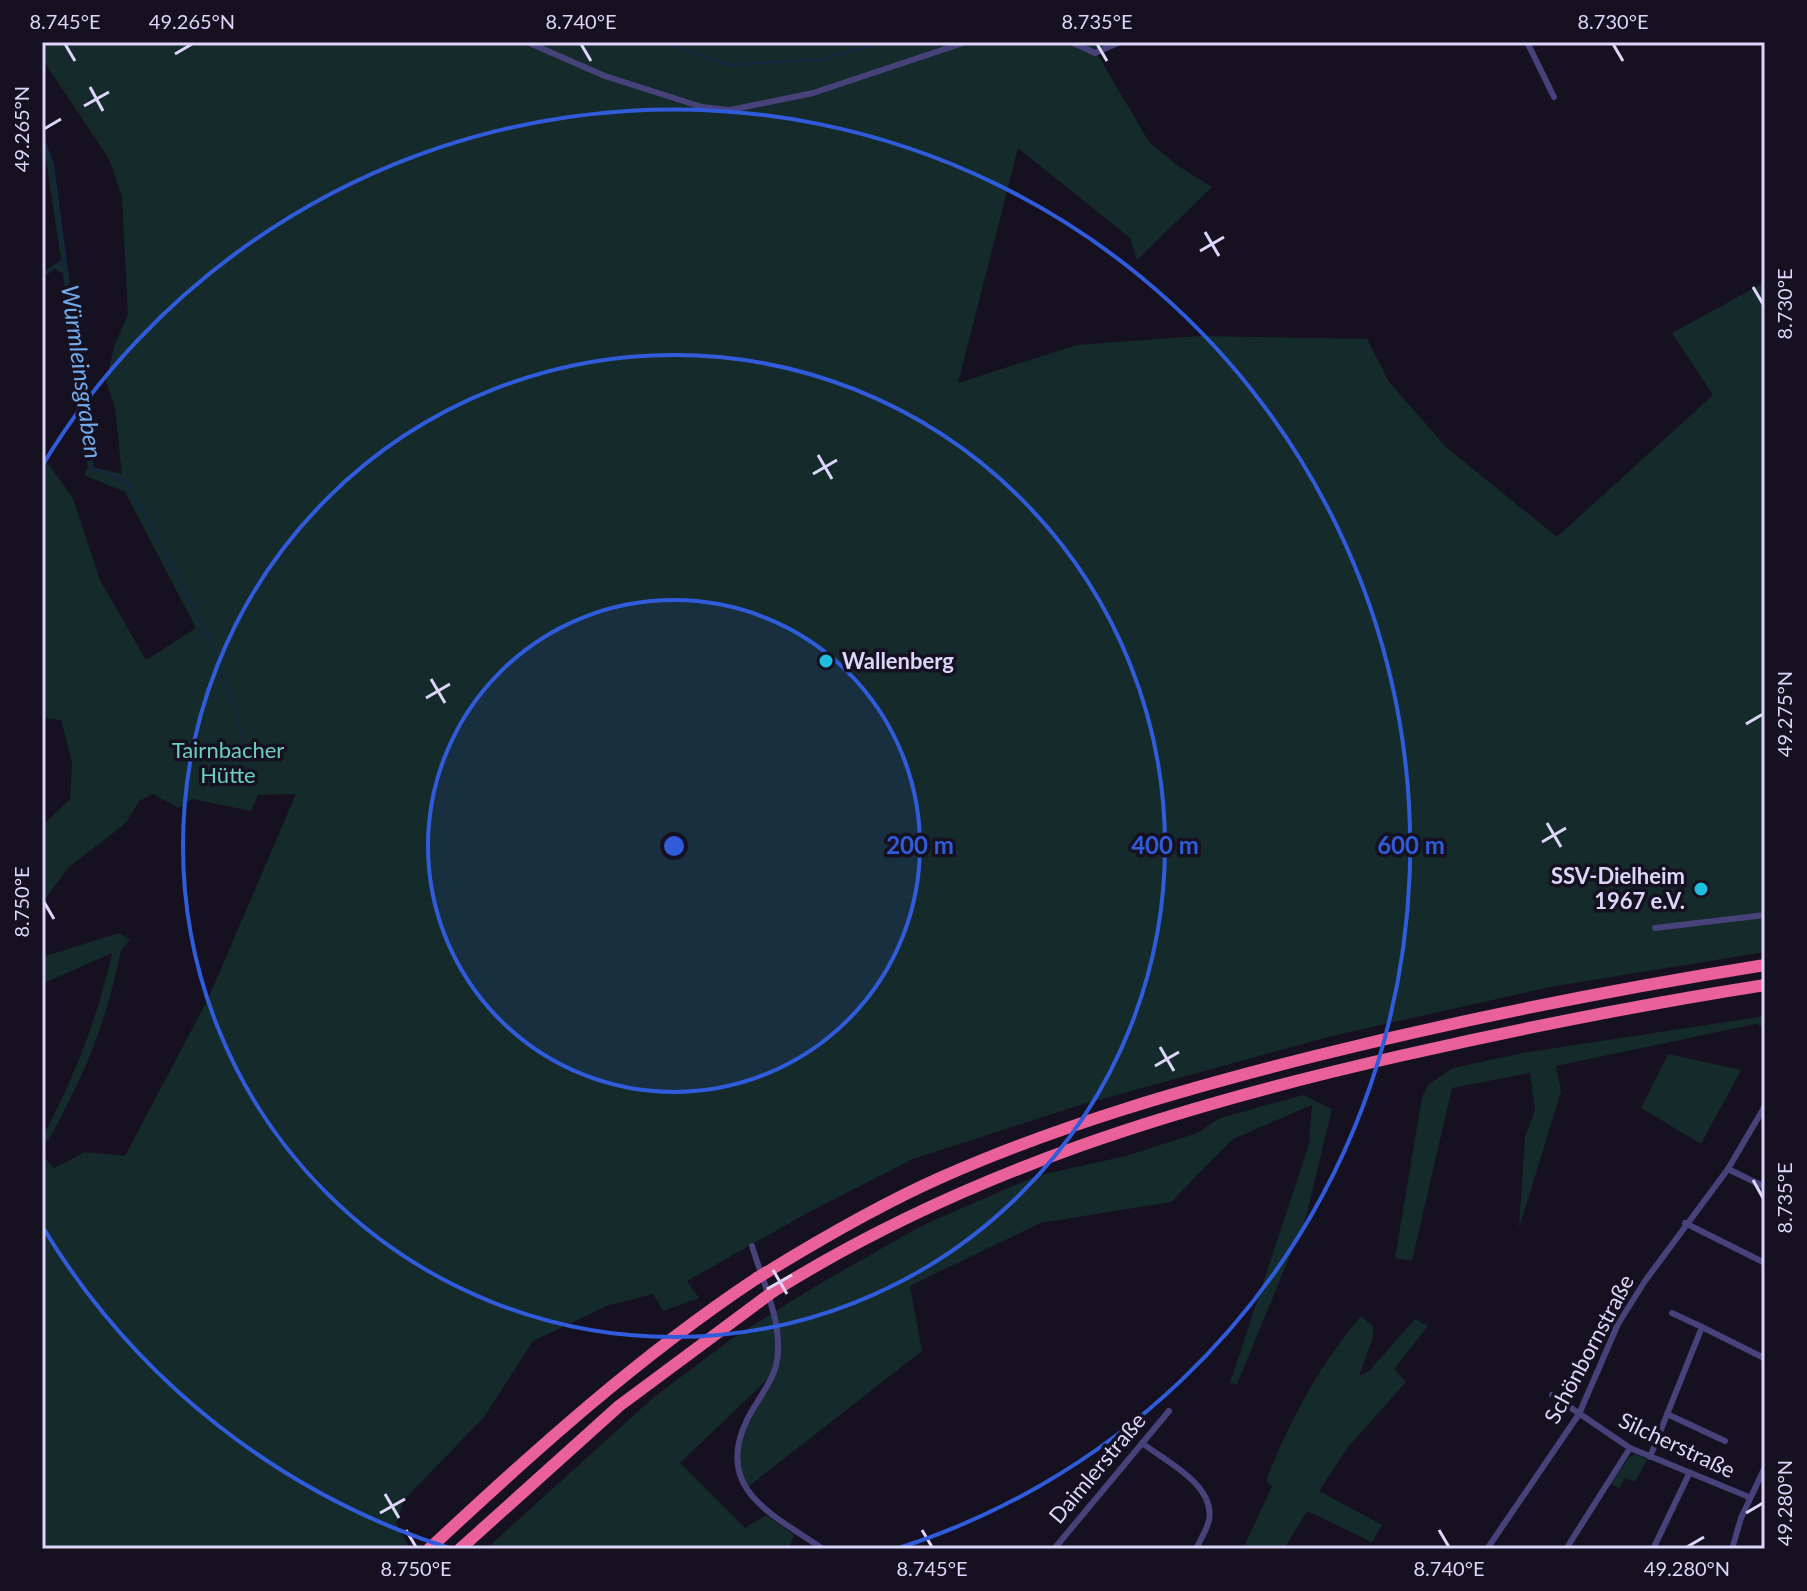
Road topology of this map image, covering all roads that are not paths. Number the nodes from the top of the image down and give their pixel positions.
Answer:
1 (527, 42) edge
2 (966, 42) edge
3 (1071, 42) edge
4 (1120, 42) edge
5 (1527, 42) edge
6 (1554, 97) dead end
7 (1765, 915) edge
8 (1655, 928) dead end
9 (1765, 965) edge
10 (1765, 985) edge
11 (1765, 1106) edge
12 (1728, 1169) junction
13 (1765, 1187) edge
14 (1685, 1223) junction
15 (752, 1246) dead end
16 (1765, 1263) edge
17 (1672, 1313) dead end
18 (1702, 1327) junction
19 (1764, 1358) edge
20 (1552, 1395) dead end
21 (1169, 1411) dead end
22 (1579, 1414) junction
23 (1667, 1414) junction
24 (1725, 1441) dead end
25 (1142, 1443) junction
26 (1630, 1448) junction
27 (1650, 1457) junction
28 (1765, 1467) edge
29 (1689, 1474) junction
30 (1749, 1497) junction
31 (429, 1549) edge
32 (460, 1549) edge
33 (823, 1549) edge
34 (1054, 1549) edge
35 (1196, 1549) edge
36 (1487, 1549) edge
37 (1566, 1549) edge
38 (1653, 1549) edge
39 (1732, 1549) edge

1 - 2 street
3 - 4 street
5 - 6 street
7 - 8 street
9 - 31 highway
10 - 32 highway
11 - 12 street, Schönbornstraße
12 - 13 street
12 - 14 street, Schönbornstraße
14 - 16 street
14 - 22 street, Schönbornstraße
15 - 33 street
17 - 18 street
18 - 19 street
18 - 23 street
20 - 22 street, Silcherstraße
21 - 25 street, Daimlerstraße
22 - 26 street, Silcherstraße
22 - 36 street, Schönbornstraße
23 - 24 street
23 - 27 street
25 - 34 street, Daimlerstraße
25 - 35 street
26 - 27 street, Silcherstraße
26 - 37 street
27 - 29 street, Silcherstraße
28 - 30 street
29 - 30 street, Silcherstraße
29 - 38 street
30 - 39 street

